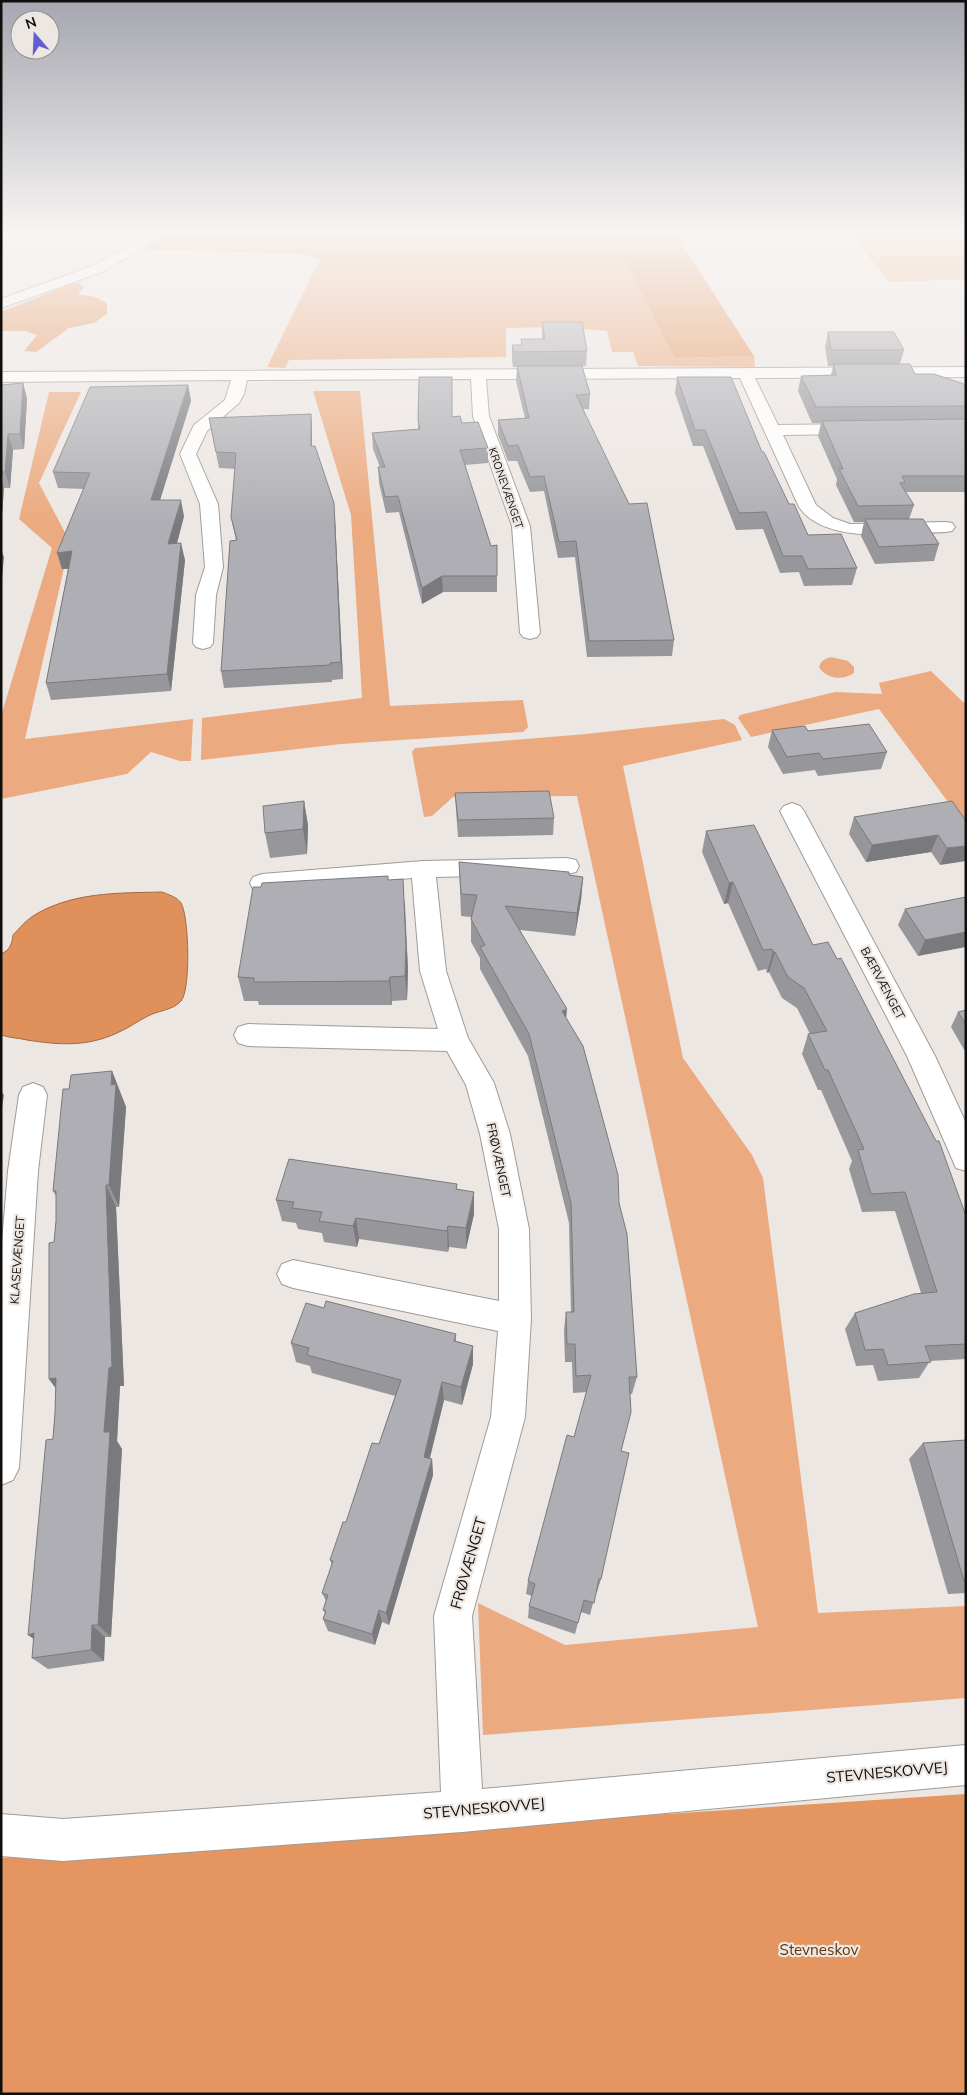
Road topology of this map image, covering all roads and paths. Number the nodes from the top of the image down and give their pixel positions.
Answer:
1 (966, 372) edge
2 (478, 374) junction
3 (746, 374) junction
4 (240, 376) junction
5 (1, 377) edge
6 (878, 429) edge
7 (772, 430) junction
8 (946, 527) dead end
9 (530, 633) dead end
10 (203, 644) dead end
11 (792, 811) dead end
12 (567, 866) dead end
13 (423, 869) junction
14 (262, 883) edge
15 (248, 1035) dead end
16 (455, 1040) junction
17 (33, 1095) dead end
18 (966, 1160) edge
19 (12, 1172) edge
20 (293, 1274) dead end
21 (515, 1319) junction
22 (1, 1468) edge
23 (966, 1765) edge
24 (462, 1811) junction
25 (1, 1835) edge

1 - 3 street
2 - 3 street
2 - 4 street
2 - 9 street, KRONEVÆNGET
3 - 7 street
4 - 5 street
4 - 10 street
6 - 7 street
7 - 8 street
11 - 18 street, BÆRVÆNGET
12 - 13 street
13 - 14 street
13 - 16 street, FRØVÆNGET
15 - 16 street
16 - 21 street, FRØVÆNGET
17 - 19 street, KLASEVÆNGET
19 - 22 street, KLASEVÆNGET
20 - 21 street
21 - 24 street, FRØVÆNGET
23 - 24 street, STEVNESKOVVEJ
24 - 25 street, STEVNESKOVVEJ

